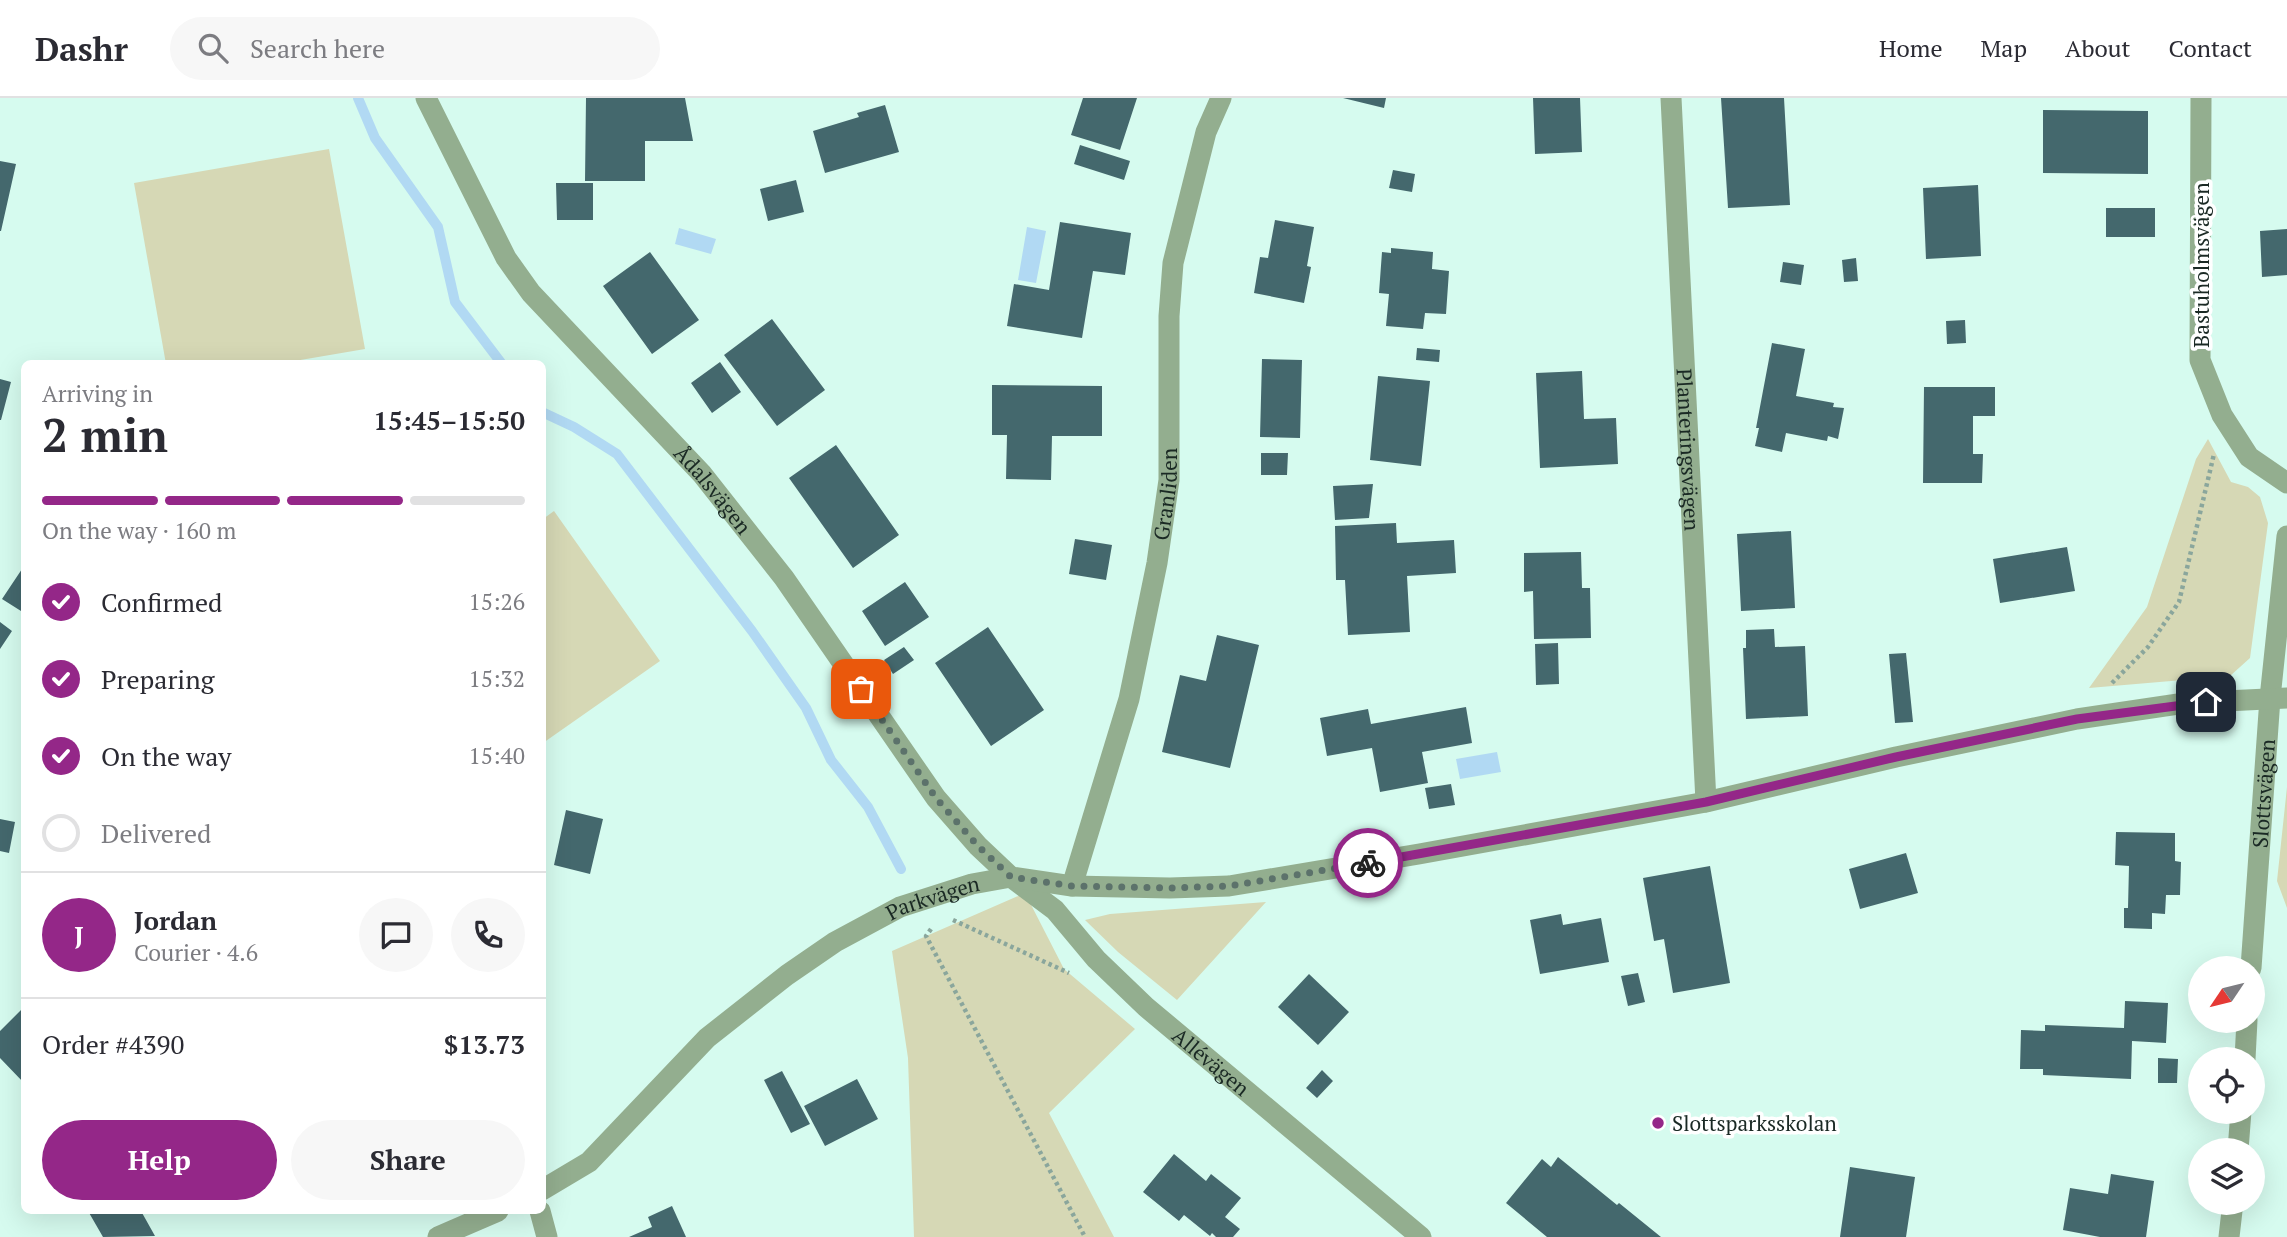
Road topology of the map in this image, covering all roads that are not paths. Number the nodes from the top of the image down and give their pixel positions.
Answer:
1 (426, 98) edge
2 (1222, 98) edge
3 (1671, 98) edge
4 (2201, 98) edge
5 (2287, 483) edge
6 (2287, 536) edge
7 (2278, 698) edge
8 (1706, 802) junction
9 (1011, 877) junction
10 (1072, 886) junction
11 (2252, 956) edge
12 (546, 1188) edge
13 (491, 1214) edge
14 (541, 1214) edge
15 (2232, 1215) edge
16 (438, 1237) edge
17 (547, 1237) edge
18 (1421, 1237) edge
19 (2230, 1237) edge

1 - 9 street, Ådalsvägen
2 - 10 street, Granliden
3 - 8 street, Planteringsvägen
4 - 5 street, Bastuholmsvägen
6 - 7 street, Slottsvägen
7 - 8 street, Parkvägen
7 - 11 street, Slottsvägen
8 - 10 street, Parkvägen
9 - 10 street, Parkvägen
9 - 12 street, Parkvägen
9 - 18 street, Allévägen
13 - 16 street
14 - 17 street
15 - 19 street

